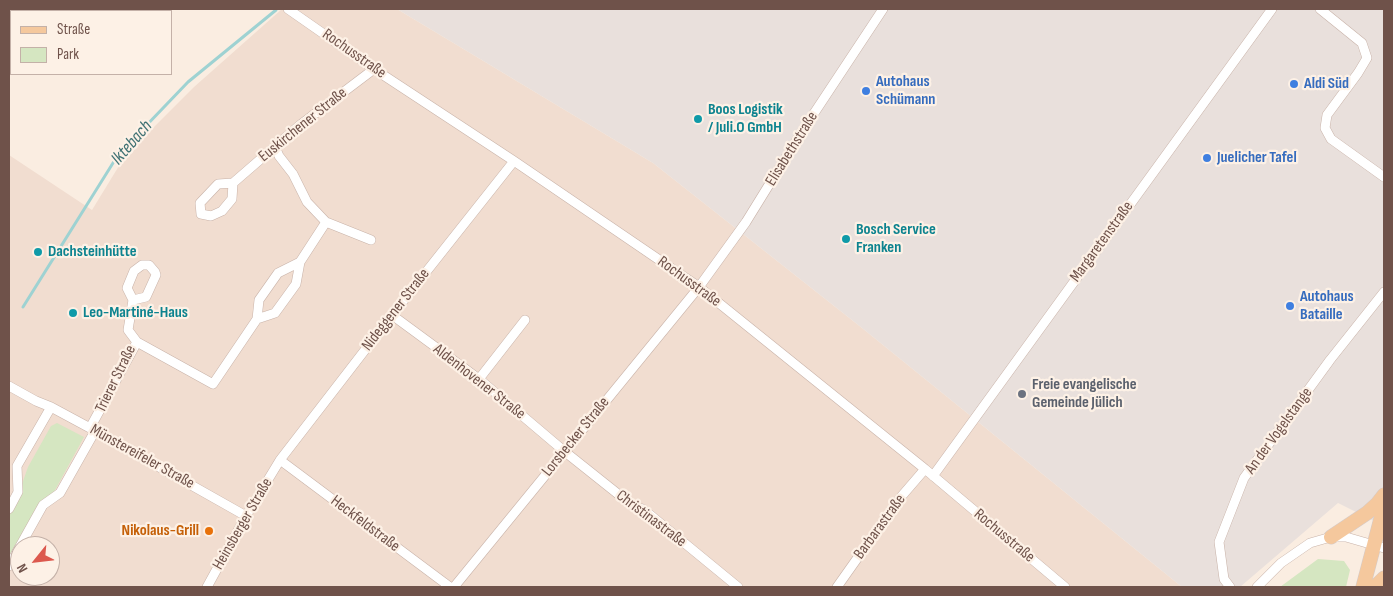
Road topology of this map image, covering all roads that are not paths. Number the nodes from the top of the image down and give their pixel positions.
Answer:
1 (288, 9) edge
2 (883, 9) edge
3 (1272, 9) edge
4 (1320, 9) edge
5 (374, 69) junction
6 (275, 147) junction
7 (514, 160) junction
8 (1384, 177) edge
9 (233, 183) dead end
10 (326, 222) junction
11 (371, 240) dead end
12 (300, 262) junction
13 (699, 287) junction
14 (1384, 292) edge
15 (133, 300) dead end
16 (392, 315) junction
17 (257, 320) junction
18 (525, 320) dead end
19 (137, 342) junction
20 (479, 379) junction
21 (9, 386) edge
22 (51, 407) junction
23 (93, 430) junction
24 (564, 451) junction
25 (280, 460) junction
26 (925, 469) junction
27 (933, 476) junction
28 (1384, 495) edge
29 (1384, 507) edge
30 (9, 509) edge
31 (246, 516) junction
32 (1331, 537) junction
33 (1379, 546) edge
34 (9, 566) edge
35 (1384, 578) edge
36 (207, 587) edge
37 (452, 587) edge
38 (738, 587) edge
39 (837, 587) edge
40 (1065, 587) edge
41 (1230, 587) edge
42 (1256, 587) edge
43 (1363, 587) edge
44 (1375, 587) edge

1 - 5 street, Rochusstraße
2 - 13 street, Elisabethstraße
3 - 27 street, Margaretenstraße
4 - 8 street
5 - 6 street, Euskirchener Straße
5 - 7 street, Rochusstraße
6 - 9 street, Euskirchener Straße
6 - 10 street
7 - 13 street, Rochusstraße
7 - 16 street, Nideggener Straße
10 - 11 street
10 - 12 street
12 - 17 street
12 - 17 street
13 - 24 street, Lorsbecker Straße
13 - 26 street, Rochusstraße
14 - 41 street, An der Vogelstange
15 - 19 street, Trierer Straße
16 - 20 street, Aldenhovener Straße
16 - 25 street, Nideggener Straße
17 - 19 street
18 - 20 street
19 - 23 street, Trierer Straße
20 - 24 street, Aldenhovener Straße
21 - 22 street, Münstereifeler Straße
22 - 23 street, Münstereifeler Straße
22 - 30 street
23 - 31 street, Münstereifeler Straße
23 - 34 street, Trierer Straße
24 - 37 street, Lorsbecker Straße
24 - 38 street, Christinastraße
25 - 31 street, Heinsberger Straße
25 - 37 street, Heckfeldstraße
26 - 27 street, Rochusstraße
26 - 39 street, Barbarastraße
27 - 40 street, Rochusstraße
28 - 32 main road
29 - 33 main road
31 - 36 street, Heinsberger Straße
32 - 33 street
32 - 42 street
33 - 43 main road
35 - 44 main road

